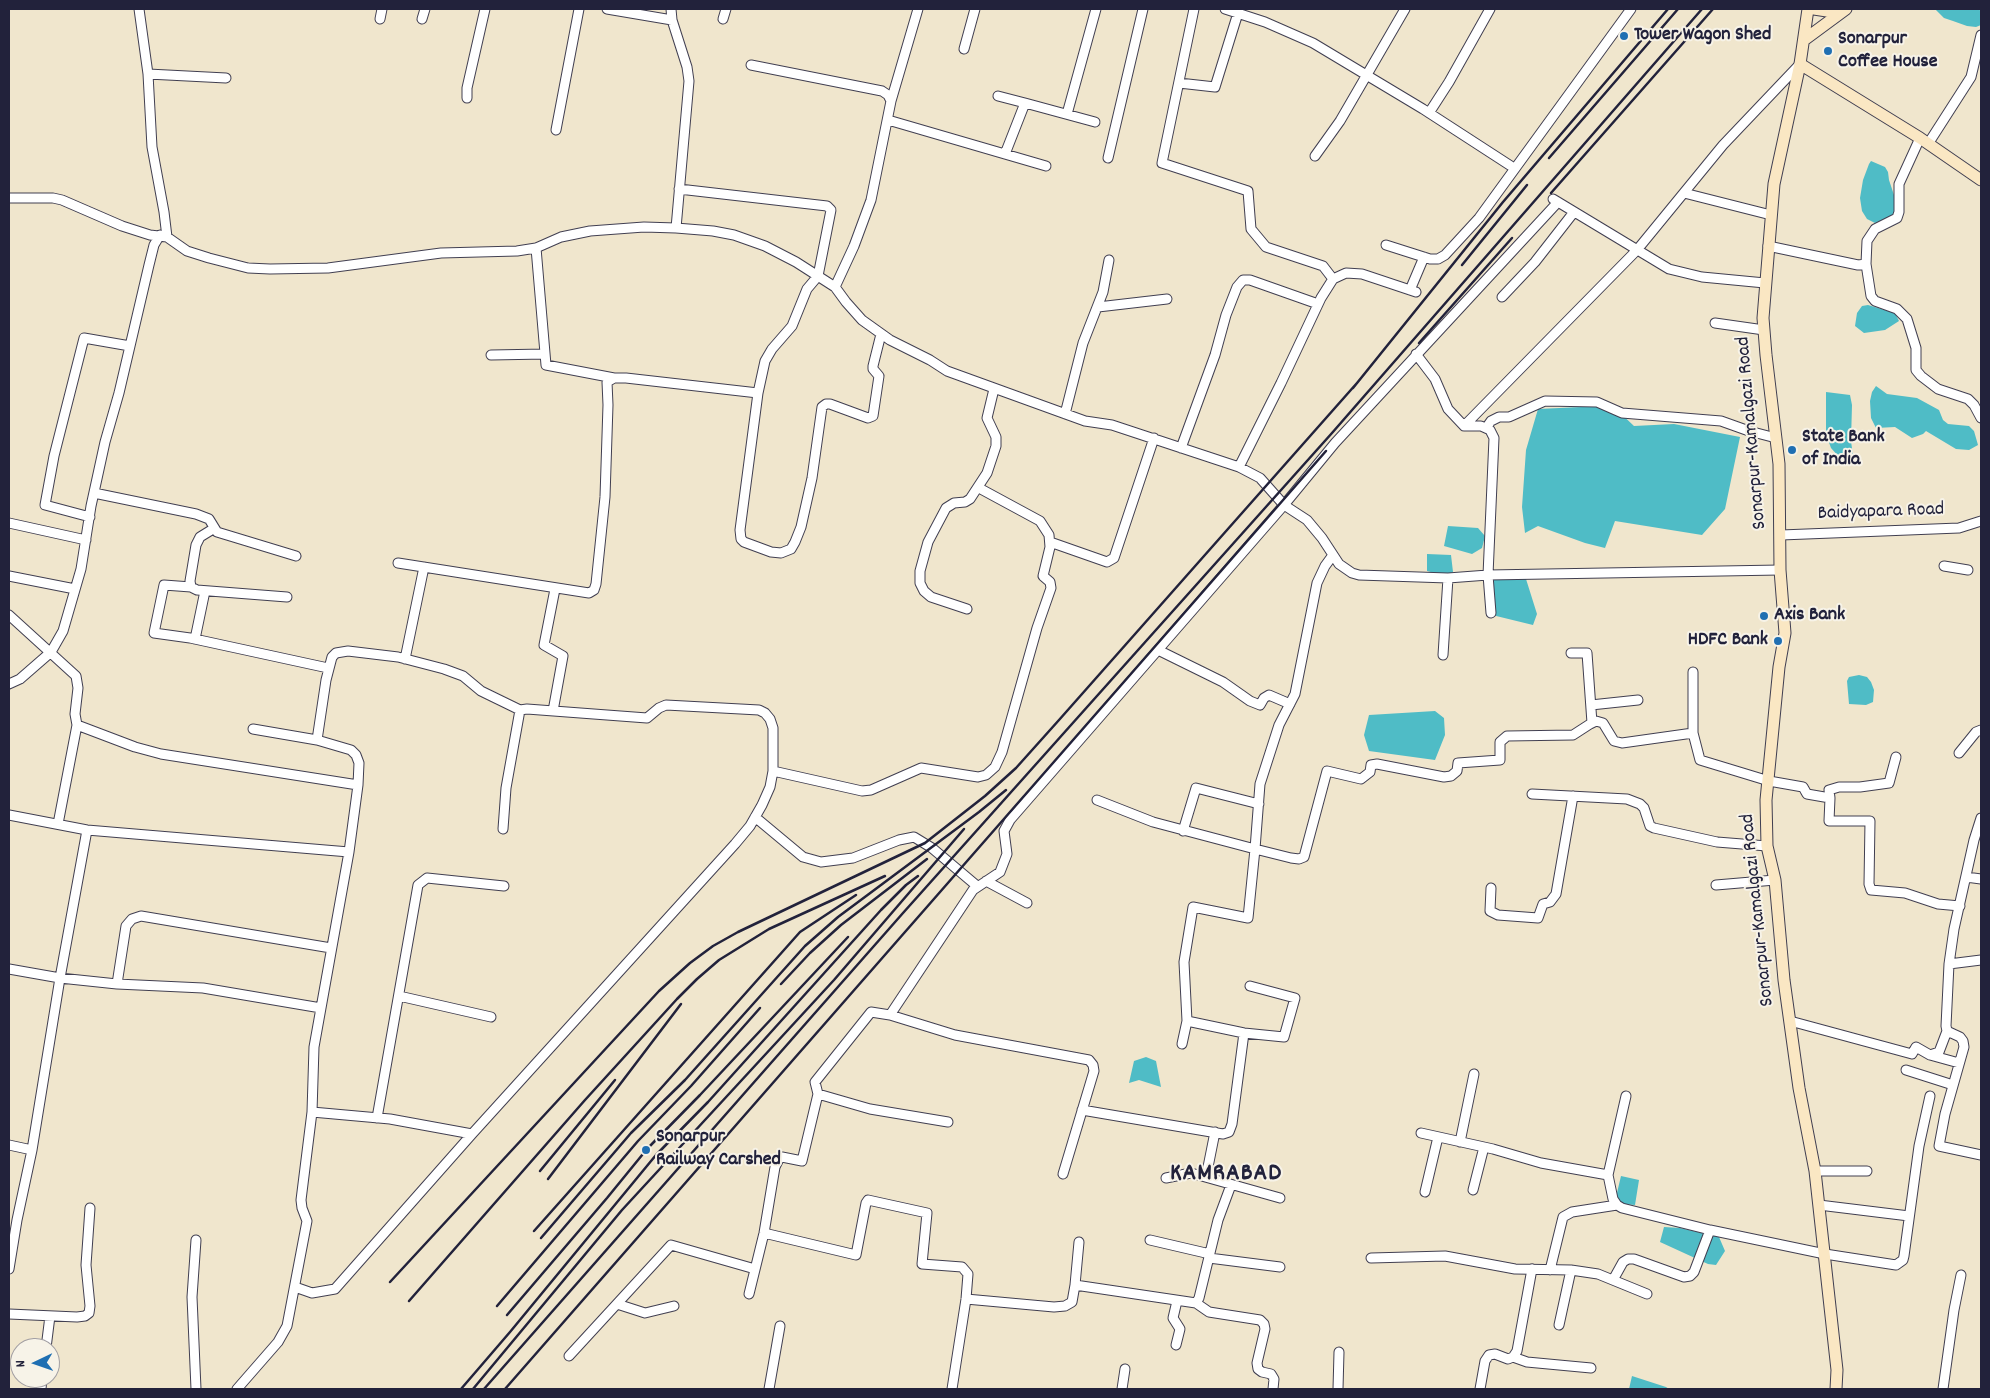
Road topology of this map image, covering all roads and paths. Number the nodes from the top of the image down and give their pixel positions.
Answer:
1 (139, 9) edge
2 (382, 9) edge
3 (425, 9) edge
4 (485, 9) edge
5 (579, 9) edge
6 (607, 9) edge
7 (671, 9) edge
8 (726, 9) edge
9 (918, 9) edge
10 (975, 9) edge
11 (1096, 9) edge
12 (1143, 9) edge
13 (1194, 9) edge
14 (1225, 9) edge
15 (1405, 9) edge
16 (1490, 9) edge
17 (1631, 9) edge
18 (1808, 9) edge
19 (1814, 9) edge
20 (1843, 11) edge
21 (1238, 13) junction
22 (380, 19) dead end
23 (422, 19) dead end
24 (672, 20) junction
25 (723, 20) dead end
26 (1981, 35) edge
27 (1804, 40) junction
28 (964, 49) dead end
29 (751, 64) dead end
30 (1800, 64) junction
31 (148, 74) junction
32 (1365, 75) junction
33 (226, 78) dead end
34 (1179, 83) junction
35 (998, 96) dead end
36 (467, 98) dead end
37 (891, 101) junction
38 (1025, 103) junction
39 (1429, 113) junction
40 (1067, 114) junction
41 (888, 120) junction
42 (1095, 122) dead end
43 (556, 130) dead end
44 (1924, 141) junction
45 (1005, 154) junction
46 (1315, 156) dead end
47 (1108, 158) dead end
48 (1046, 166) dead end
49 (1514, 168) junction
50 (1981, 180) edge
51 (679, 189) junction
52 (1684, 193) junction
53 (9, 198) edge
54 (1574, 212) junction
55 (1771, 215) junction
56 (676, 228) junction
57 (163, 236) junction
58 (1386, 245) dead end
59 (1768, 246) junction
60 (536, 248) junction
61 (1637, 250) junction
62 (1424, 257) junction
63 (1109, 260) dead end
64 (1866, 264) junction
65 (818, 276) junction
66 (1333, 279) junction
67 (1765, 283) junction
68 (835, 287) junction
69 (1502, 296) dead end
70 (1167, 299) dead end
71 (1318, 304) junction
72 (1098, 307) junction
73 (1715, 323) dead end
74 (1764, 330) junction
75 (881, 334) junction
76 (130, 346) junction
77 (545, 354) junction
78 (1416, 354) junction
79 (491, 355) dead end
80 (614, 378) junction
81 (994, 389) junction
82 (758, 393) junction
83 (1980, 412) edge
84 (1065, 414) junction
85 (1464, 426) junction
86 (1486, 428) junction
87 (1154, 438) junction
88 (1776, 438) junction
89 (1181, 448) junction
90 (1239, 467) junction
91 (979, 488) junction
92 (94, 493) junction
93 (1284, 505) junction
94 (90, 517) junction
95 (1981, 521) edge
96 (9, 523) edge
97 (214, 528) junction
98 (1781, 535) junction
99 (86, 540) junction
100 (1050, 542) junction
101 (1333, 555) junction
102 (296, 556) dead end
103 (398, 563) dead end
104 (1944, 566) dead end
105 (424, 567) junction
106 (1780, 570) junction
107 (1968, 570) dead end
108 (1488, 575) junction
109 (9, 576) edge
110 (1448, 578) junction
111 (191, 587) junction
112 (555, 589) junction
113 (75, 590) junction
114 (205, 591) junction
115 (287, 597) dead end
116 (967, 609) dead end
117 (1491, 613) dead end
118 (9, 615) edge
119 (195, 639) junction
120 (1158, 650) junction
121 (51, 652) junction
122 (1571, 653) dead end
123 (1443, 655) dead end
124 (405, 659) junction
125 (328, 668) junction
126 (1693, 672) dead end
127 (9, 684) edge
128 (1638, 700) dead end
129 (1290, 704) junction
130 (1591, 705) junction
131 (520, 710) junction
132 (553, 711) junction
133 (1592, 723) junction
134 (77, 725) junction
135 (253, 729) dead end
136 (1981, 730) edge
137 (1693, 733) junction
138 (317, 740) junction
139 (1959, 753) dead end
140 (1896, 757) dead end
141 (773, 771) junction
142 (1769, 781) junction
143 (358, 785) junction
144 (1532, 794) dead end
145 (1573, 796) junction
146 (1830, 798) junction
147 (1097, 800) dead end
148 (1259, 804) junction
149 (9, 815) edge
150 (755, 817) junction
151 (1981, 818) edge
152 (58, 824) junction
153 (503, 829) dead end
154 (88, 830) junction
155 (1183, 830) junction
156 (1979, 833) edge
157 (1767, 846) junction
158 (1255, 849) junction
159 (349, 852) junction
160 (1966, 877) junction
161 (1981, 879) edge
162 (1775, 880) junction
163 (982, 884) junction
164 (1716, 885) dead end
165 (504, 886) dead end
166 (1491, 888) dead end
167 (1027, 903) dead end
168 (1960, 906) junction
169 (331, 948) junction
170 (1981, 960) edge
171 (1948, 964) junction
172 (9, 969) edge
173 (60, 978) junction
174 (117, 984) junction
175 (1250, 986) dead end
176 (398, 996) junction
177 (321, 1008) junction
178 (890, 1015) junction
179 (491, 1017) dead end
180 (1187, 1021) junction
181 (1790, 1021) junction
182 (1947, 1031) junction
183 (1244, 1033) junction
184 (1182, 1044) dead end
185 (1930, 1055) junction
186 (1959, 1063) junction
187 (1906, 1070) dead end
188 (1474, 1074) dead end
189 (1954, 1085) junction
190 (818, 1094) junction
191 (1626, 1096) dead end
192 (1930, 1096) dead end
193 (1082, 1110) junction
194 (312, 1112) junction
195 (377, 1118) junction
196 (948, 1122) dead end
197 (1215, 1132) junction
198 (1421, 1133) dead end
199 (472, 1134) junction
200 (1438, 1137) junction
201 (1460, 1142) junction
202 (9, 1144) edge
203 (1484, 1147) junction
204 (32, 1150) junction
205 (1981, 1155) edge
206 (1815, 1171) junction
207 (1867, 1171) dead end
208 (1063, 1174) dead end
209 (1608, 1175) junction
210 (1206, 1177) junction
211 (1166, 1178) dead end
212 (1231, 1185) junction
213 (1473, 1190) dead end
214 (1424, 1192) dead end
215 (1280, 1198) dead end
216 (1617, 1205) junction
217 (1819, 1205) junction
218 (90, 1208) dead end
219 (1909, 1216) junction
220 (1710, 1230) junction
221 (764, 1233) junction
222 (196, 1240) dead end
223 (1150, 1240) dead end
224 (1079, 1242) dead end
225 (1825, 1254) junction
226 (1209, 1256) junction
227 (1371, 1258) dead end
228 (1280, 1267) dead end
229 (9, 1269) edge
230 (755, 1269) junction
231 (1532, 1269) junction
232 (1550, 1270) junction
233 (1571, 1270) junction
234 (1961, 1275) dead end
235 (1613, 1280) junction
236 (1075, 1285) junction
237 (295, 1287) junction
238 (749, 1294) dead end
239 (1647, 1294) dead end
240 (966, 1299) junction
241 (1177, 1301) junction
242 (1196, 1303) junction
243 (616, 1304) junction
244 (674, 1306) dead end
245 (9, 1314) edge
246 (50, 1316) junction
247 (1560, 1325) dead end
248 (780, 1326) dead end
249 (47, 1338) edge
250 (1176, 1345) dead end
251 (1338, 1352) dead end
252 (569, 1356) dead end
253 (1513, 1357) junction
254 (1591, 1368) dead end
255 (1125, 1369) dead end
256 (196, 1389) edge
257 (237, 1389) edge
258 (769, 1389) edge
259 (952, 1389) edge
260 (1122, 1389) edge
261 (1273, 1389) edge
262 (1338, 1389) edge
263 (1480, 1389) edge
264 (1836, 1389) edge
265 (1944, 1389) edge

1 - 31 street
2 - 22 street
3 - 23 street
4 - 36 street
5 - 43 street
6 - 24 street
7 - 24 street
8 - 25 street
9 - 37 street
10 - 28 street
11 - 40 street
12 - 47 street
13 - 34 street
14 - 21 street
15 - 32 street
16 - 39 street
17 - 49 street
18 - 27 main road, Sonarpur-Kamalgazi Road
19 - 20 main road
20 - 27 main road
21 - 32 street
21 - 34 street
24 - 51 street
26 - 44 street
27 - 30 main road, Sonarpur-Kamalgazi Road
29 - 37 street
30 - 44 main road
30 - 52 street
30 - 55 main road, Sonarpur-Kamalgazi Road
31 - 33 street
31 - 57 street
32 - 39 street
32 - 46 street
34 - 66 street
35 - 38 street
37 - 41 street
38 - 40 street
38 - 45 street
39 - 49 street
40 - 42 street
41 - 45 street
41 - 68 street
44 - 50 main road
44 - 64 street
45 - 48 street
49 - 62 street
51 - 56 street
51 - 65 street
52 - 55 street
52 - 61 street
53 - 57 street
54 - 61 street
54 - 69 street
54 - 78 street
55 - 59 main road, Sonarpur-Kamalgazi Road
56 - 60 street
56 - 65 street
57 - 60 street
57 - 76 street
58 - 62 street
59 - 64 street
59 - 67 main road, Sonarpur-Kamalgazi Road
60 - 77 street
61 - 67 street
61 - 85 street
62 - 66 street
63 - 72 street
64 - 83 street
65 - 68 street
65 - 82 street
66 - 71 street
67 - 74 main road, Sonarpur-Kamalgazi Road
68 - 75 street
70 - 72 street
71 - 89 street
71 - 90 street
72 - 84 street
73 - 74 street
74 - 88 main road, Sonarpur-Kamalgazi Road
75 - 81 street
75 - 82 street
76 - 92 street
76 - 94 street
77 - 79 street
77 - 80 street
78 - 85 street
78 - 93 street
80 - 82 street
80 - 112 street
81 - 84 street
81 - 91 street
84 - 87 street
85 - 86 street
86 - 88 street
86 - 108 street
87 - 89 street
87 - 100 street
88 - 98 main road, Sonarpur-Kamalgazi Road
89 - 90 street
90 - 93 street
91 - 100 street
91 - 116 street
92 - 94 street
92 - 97 street
93 - 101 street
93 - 120 street
94 - 99 street
95 - 98 street, Baidyapara Road
96 - 99 street
97 - 102 street
97 - 111 street
98 - 106 main road, Sonarpur-Kamalgazi Road
99 - 113 street
100 - 141 street
101 - 110 street
101 - 129 street
103 - 105 street
104 - 107 street
105 - 112 street
105 - 124 street
106 - 108 street
106 - 142 main road, Sonarpur-Kamalgazi Road
108 - 110 street
108 - 117 street
109 - 113 street
110 - 123 street
111 - 114 street
111 - 119 street
112 - 132 street
113 - 121 street
114 - 115 street
114 - 119 street
118 - 121 street
119 - 125 street
120 - 129 street
120 - 163 street
121 - 127 street
121 - 134 street
122 - 130 street
124 - 125 street
124 - 131 street
125 - 138 street
126 - 137 street
128 - 130 street
129 - 148 street
130 - 133 street
131 - 132 street
131 - 153 street
132 - 141 street
133 - 137 street
133 - 158 street
134 - 143 street
134 - 152 street
135 - 138 street
136 - 139 street
137 - 142 street
138 - 143 street
140 - 146 street
141 - 150 street
142 - 146 street
142 - 157 main road, Sonarpur-Kamalgazi Road
143 - 159 street
144 - 145 street
145 - 157 street
145 - 166 street
146 - 168 street
147 - 155 street
148 - 155 street
148 - 158 street
149 - 152 street
150 - 163 street
150 - 199 street
151 - 156 street
152 - 154 street
154 - 159 street
154 - 173 street
155 - 158 street
156 - 160 street
157 - 162 main road, Sonarpur-Kamalgazi Road
158 - 180 street
159 - 169 street
160 - 161 street
160 - 168 street
162 - 164 street
162 - 181 main road, Sonarpur-Kamalgazi Road
163 - 167 street
163 - 178 street
165 - 176 street
168 - 171 street
169 - 174 street
169 - 177 street
170 - 171 street
171 - 182 street
172 - 173 street
173 - 174 street
173 - 204 street
174 - 177 street
175 - 183 street
176 - 179 street
176 - 195 street
177 - 194 street
178 - 190 street
178 - 193 street
180 - 183 street
180 - 184 street
181 - 185 street
181 - 206 main road, Sonarpur-Kamalgazi Road
182 - 185 street
182 - 186 street
183 - 197 street
185 - 186 street
186 - 189 street
187 - 189 street
188 - 201 street
189 - 205 street
190 - 196 street
190 - 221 street
191 - 209 street
192 - 219 street
193 - 197 street
193 - 208 street
194 - 195 street
194 - 237 street
195 - 199 street
197 - 210 street
198 - 200 street
199 - 237 street
200 - 201 street
200 - 214 street
201 - 203 street
202 - 204 street
203 - 209 street
203 - 213 street
204 - 229 street
206 - 207 street
206 - 217 main road, Sonarpur-Kamalgazi Road
209 - 216 street
210 - 211 street
210 - 212 street
212 - 215 street
212 - 226 street
216 - 220 street
216 - 232 street
217 - 219 street
217 - 225 main road, Sonarpur-Kamalgazi Road
218 - 246 street
219 - 225 street
220 - 225 street
220 - 235 street
221 - 230 street
221 - 240 street
222 - 256 street
223 - 226 street
224 - 236 street
225 - 264 main road, Sonarpur-Kamalgazi Road
226 - 228 street
226 - 242 street
227 - 231 street
230 - 238 street
230 - 243 street
231 - 232 street
231 - 253 street
232 - 233 street
233 - 235 street
233 - 247 street
234 - 265 street
235 - 239 street
236 - 240 street
236 - 241 street
237 - 257 street
240 - 259 street
241 - 242 street
241 - 250 street
242 - 261 street
243 - 244 street
243 - 252 street
245 - 246 street
246 - 249 street
248 - 258 street
251 - 262 street
253 - 254 street
253 - 263 street
255 - 260 street

